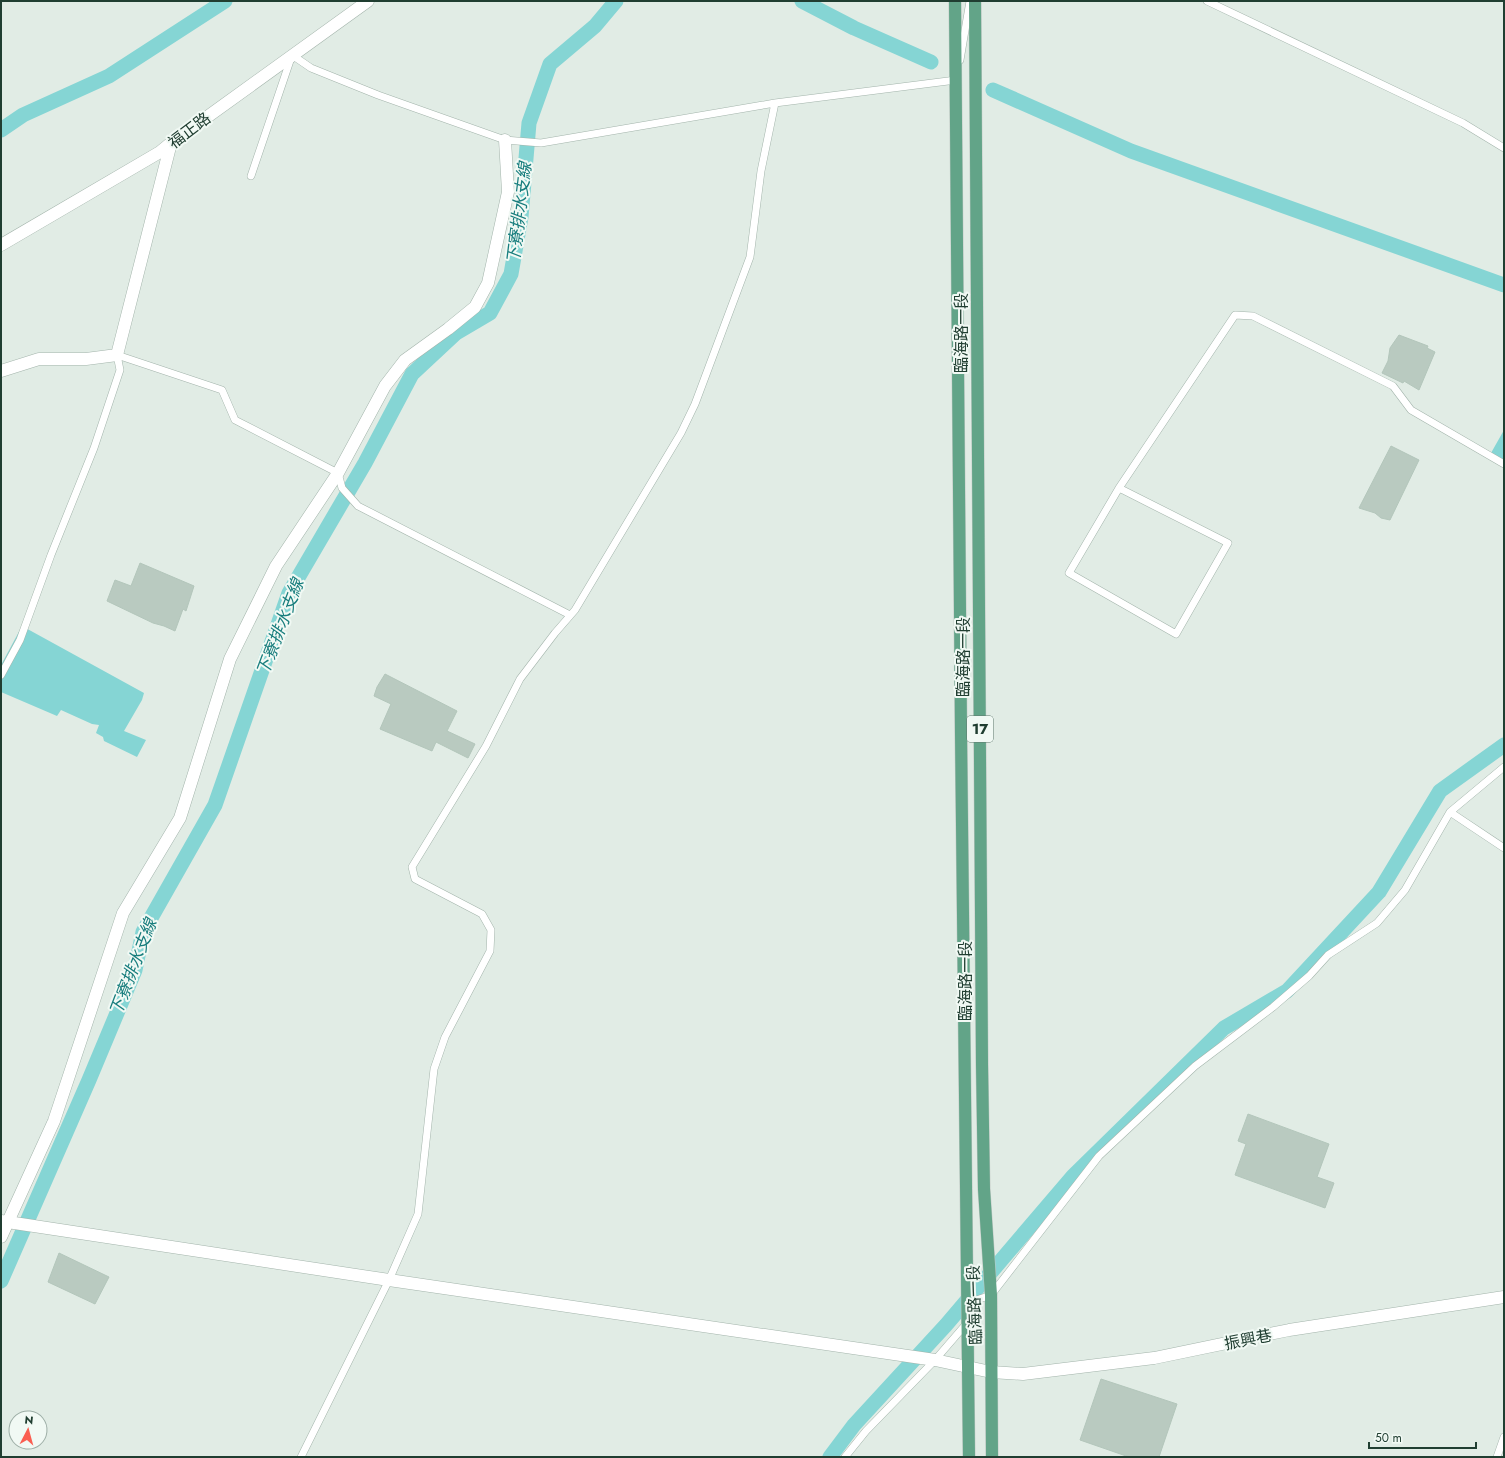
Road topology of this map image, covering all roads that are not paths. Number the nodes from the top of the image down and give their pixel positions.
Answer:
1 (368, 1) edge
2 (955, 1) edge
3 (970, 1) edge
4 (975, 1) edge
5 (1207, 1) edge
6 (292, 55) junction
7 (956, 80) junction
8 (774, 103) junction
9 (504, 140) junction
10 (171, 143) junction
11 (1504, 148) edge
12 (251, 176) dead end
13 (1, 245) edge
14 (117, 355) junction
15 (1, 371) edge
16 (1504, 464) edge
17 (338, 473) junction
18 (1119, 488) junction
19 (570, 615) junction
20 (1, 675) edge
21 (1504, 766) edge
22 (1450, 812) junction
23 (1504, 848) edge
24 (4, 1222) edge
25 (1, 1237) edge
26 (389, 1280) junction
27 (991, 1295) junction
28 (1504, 1297) edge
29 (968, 1303) junction
30 (968, 1322) junction
31 (935, 1360) junction
32 (967, 1367) junction
33 (991, 1372) junction
34 (1504, 1437) edge
35 (301, 1457) edge
36 (845, 1457) edge
37 (969, 1457) edge
38 (992, 1457) edge
39 (1497, 1457) edge

1 - 6 street, 福正路
2 - 7 main road, 臨海路一段 / 17
3 - 7 lane
4 - 27 main road, 臨海路一段 / 17
5 - 11 lane
6 - 9 lane
6 - 10 street, 福正路
6 - 12 lane
7 - 8 lane
7 - 29 main road, 臨海路一段 / 17
8 - 9 lane
8 - 19 lane
9 - 17 street
10 - 13 street, 福正路
10 - 14 street
14 - 15 street
14 - 17 lane
14 - 20 lane
16 - 18 lane
17 - 19 lane
17 - 24 street
18 - 18 lane
19 - 26 lane
21 - 22 lane
22 - 23 lane
22 - 27 lane
24 - 25 street
24 - 26 street, 振興巷
26 - 31 street, 振興巷
26 - 35 lane
27 - 29 lane
27 - 33 main road, 臨海路一段 / 17
28 - 33 street, 振興巷
29 - 30 main road, 臨海路一段 / 17
30 - 31 lane
30 - 32 main road, 臨海路一段 / 17
31 - 32 street, 振興巷
31 - 36 lane
32 - 33 street, 振興巷
32 - 37 main road, 臨海路一段 / 17
33 - 38 main road, 臨海路一段 / 17
34 - 39 lane

